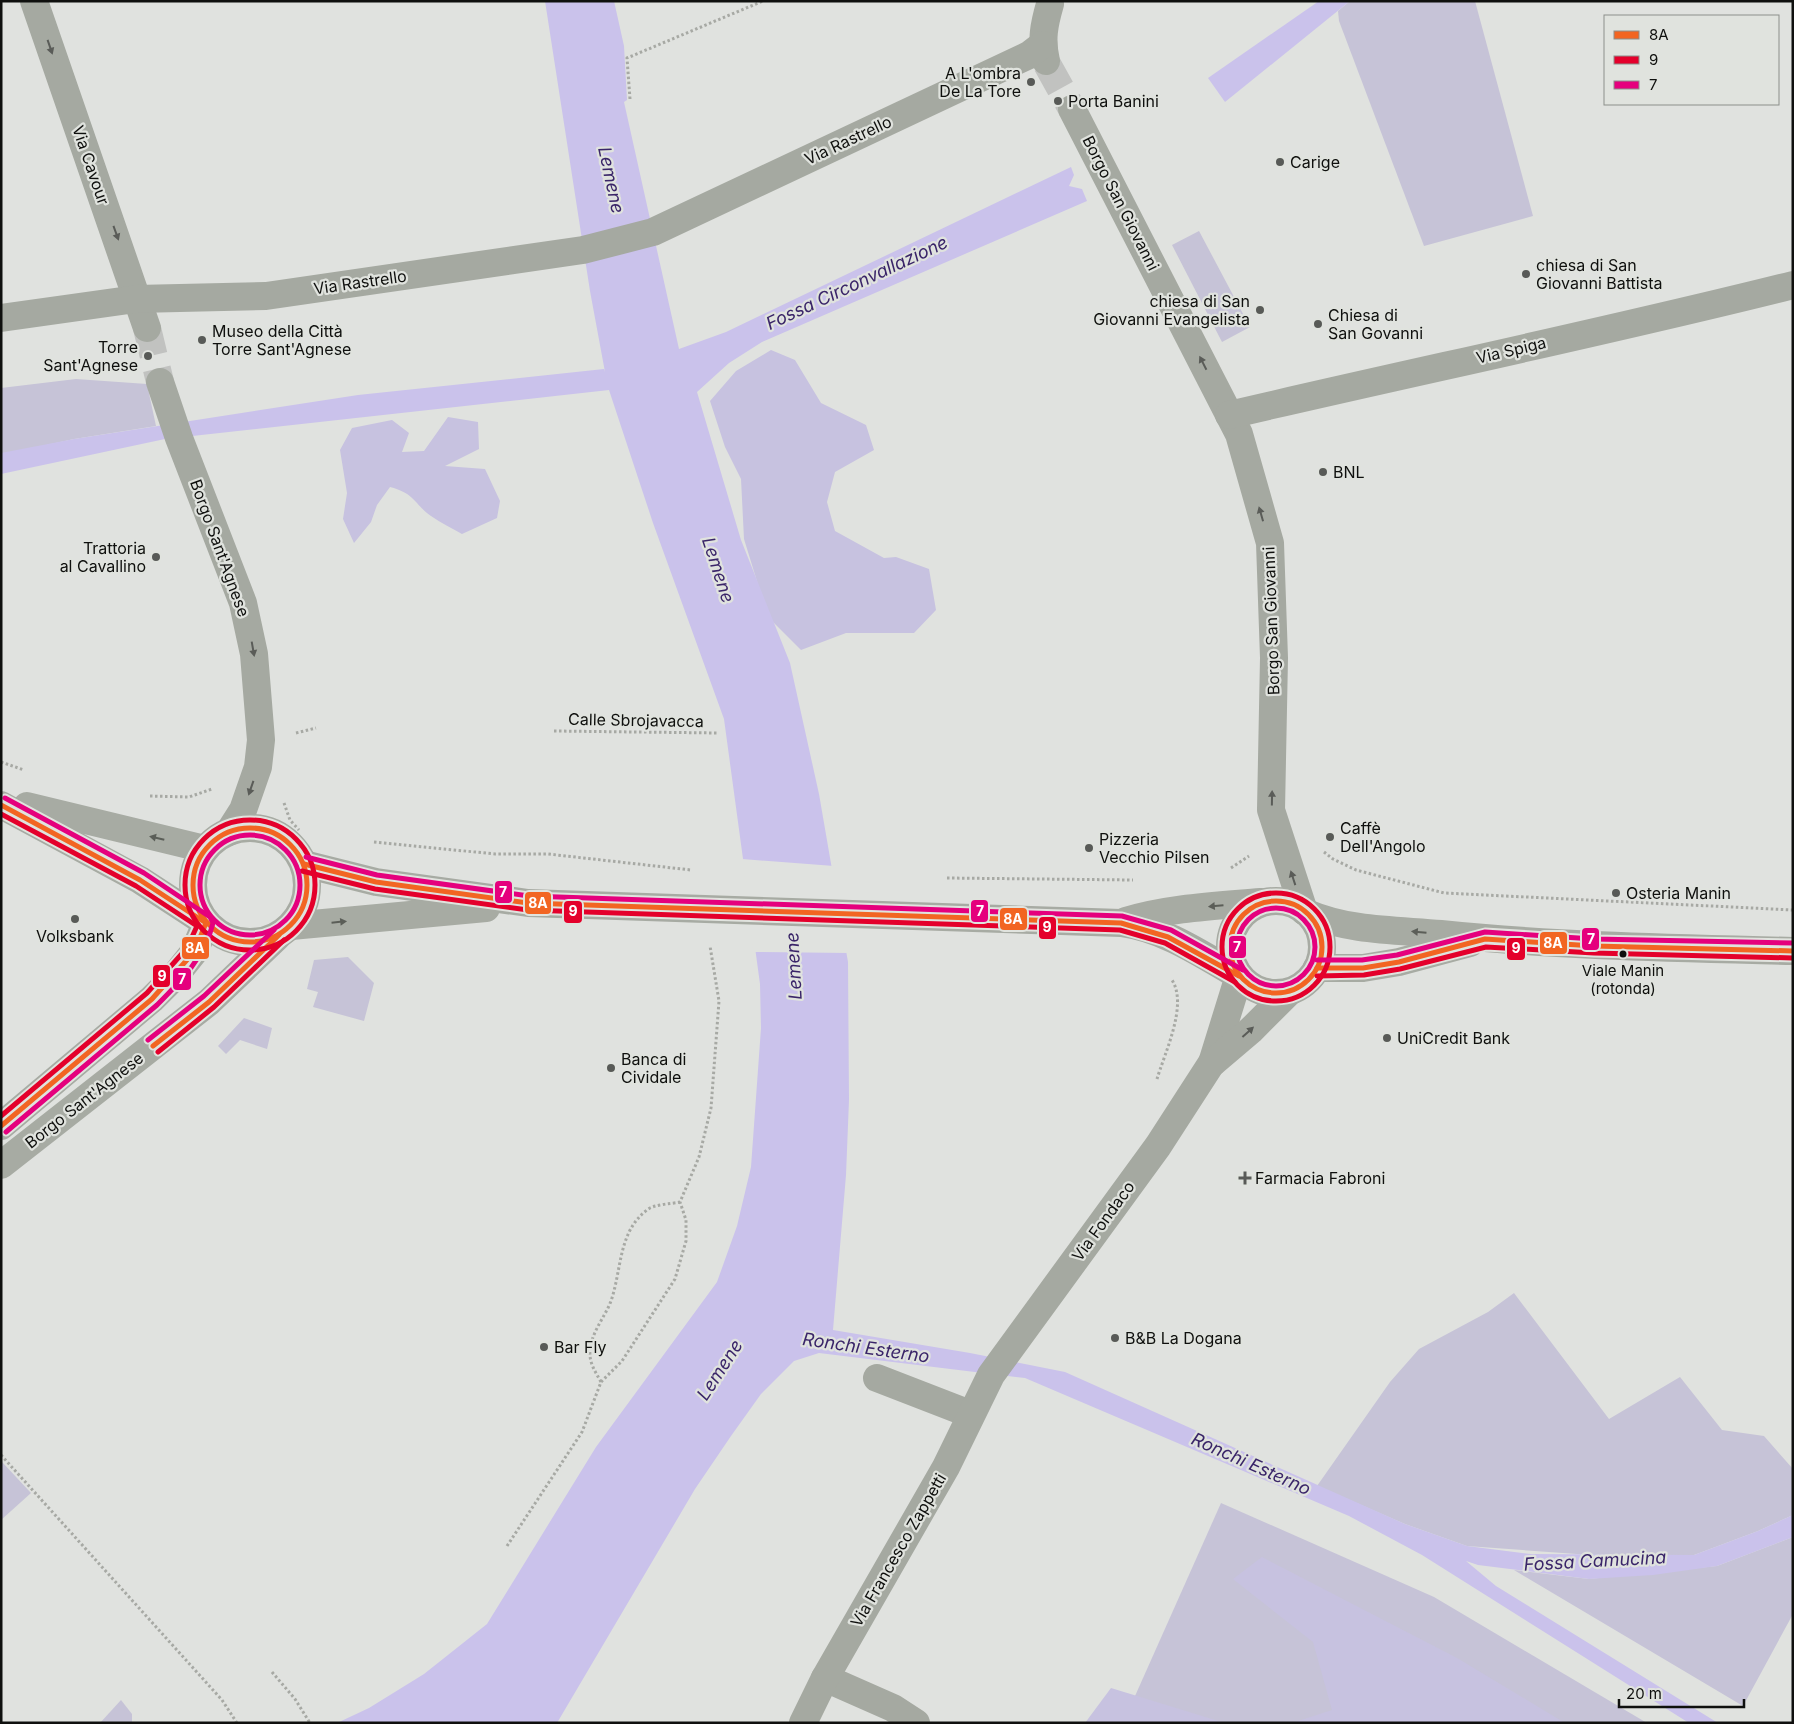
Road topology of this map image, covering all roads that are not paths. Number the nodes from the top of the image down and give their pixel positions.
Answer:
1 (34, 1) edge
2 (1057, 2) edge
3 (1072, 109) tunnel mouth
4 (1793, 285) edge
5 (136, 299) junction
6 (1, 318) edge
7 (147, 328) tunnel mouth
8 (160, 382) tunnel mouth
9 (1229, 415) junction
10 (1, 798) edge
11 (1, 805) edge
12 (229, 832) junction
13 (205, 849) junction
14 (304, 864) junction
15 (1265, 902) junction
16 (528, 904) junction
17 (1306, 912) junction
18 (1121, 922) junction
19 (206, 923) junction
20 (285, 931) junction
21 (1485, 939) junction
22 (1793, 950) edge
23 (1317, 968) junction
24 (1239, 976) junction
25 (1289, 992) junction
26 (1211, 1064) junction
27 (1, 1126) edge
28 (1, 1165) edge
29 (998, 1365) joint
30 (877, 1378) dead end
31 (970, 1414) junction
32 (825, 1678) junction
33 (803, 1723) edge
34 (916, 1723) edge

1 -> 5 street, Via Cavour
2 - 5 street, Via Rastrello
9 -> 3 street, Borgo San Giovanni
4 - 9 street, Via Spiga
5 - 6 street, Via Rastrello
5 - 7 street, Via Cavour
8 -> 12 street, Borgo Sant'Agnese
17 -> 9 street, Borgo San Giovanni
13 -> 10 main road
11 - 19 main road
12 - 13 main road
12 - 14 main road
13 - 19 main road
14 - 16 main road
14 - 20 main road
15 - 17 main road
15 -> 18 main road
15 - 24 main road
16 - 18 main road
20 -> 16 main road
21 -> 17 main road
17 - 23 main road
18 - 24 main road
19 - 20 main road
19 - 27 main road, Borgo Sant'Agnese
20 - 28 main road, Borgo Sant'Agnese
21 - 22 main road
21 - 23 main road
23 - 25 main road
24 - 25 main road
24 - 26 street, Via Fondaco
26 -> 25 street, Via Fondaco
26 - 29 street, Via Fondaco
29 - 31 street, Via Francesco Zappetti
30 - 31 street
31 - 32 street, Via Francesco Zappetti
32 - 33 street, Via Francesco Zappetti
32 - 34 street

